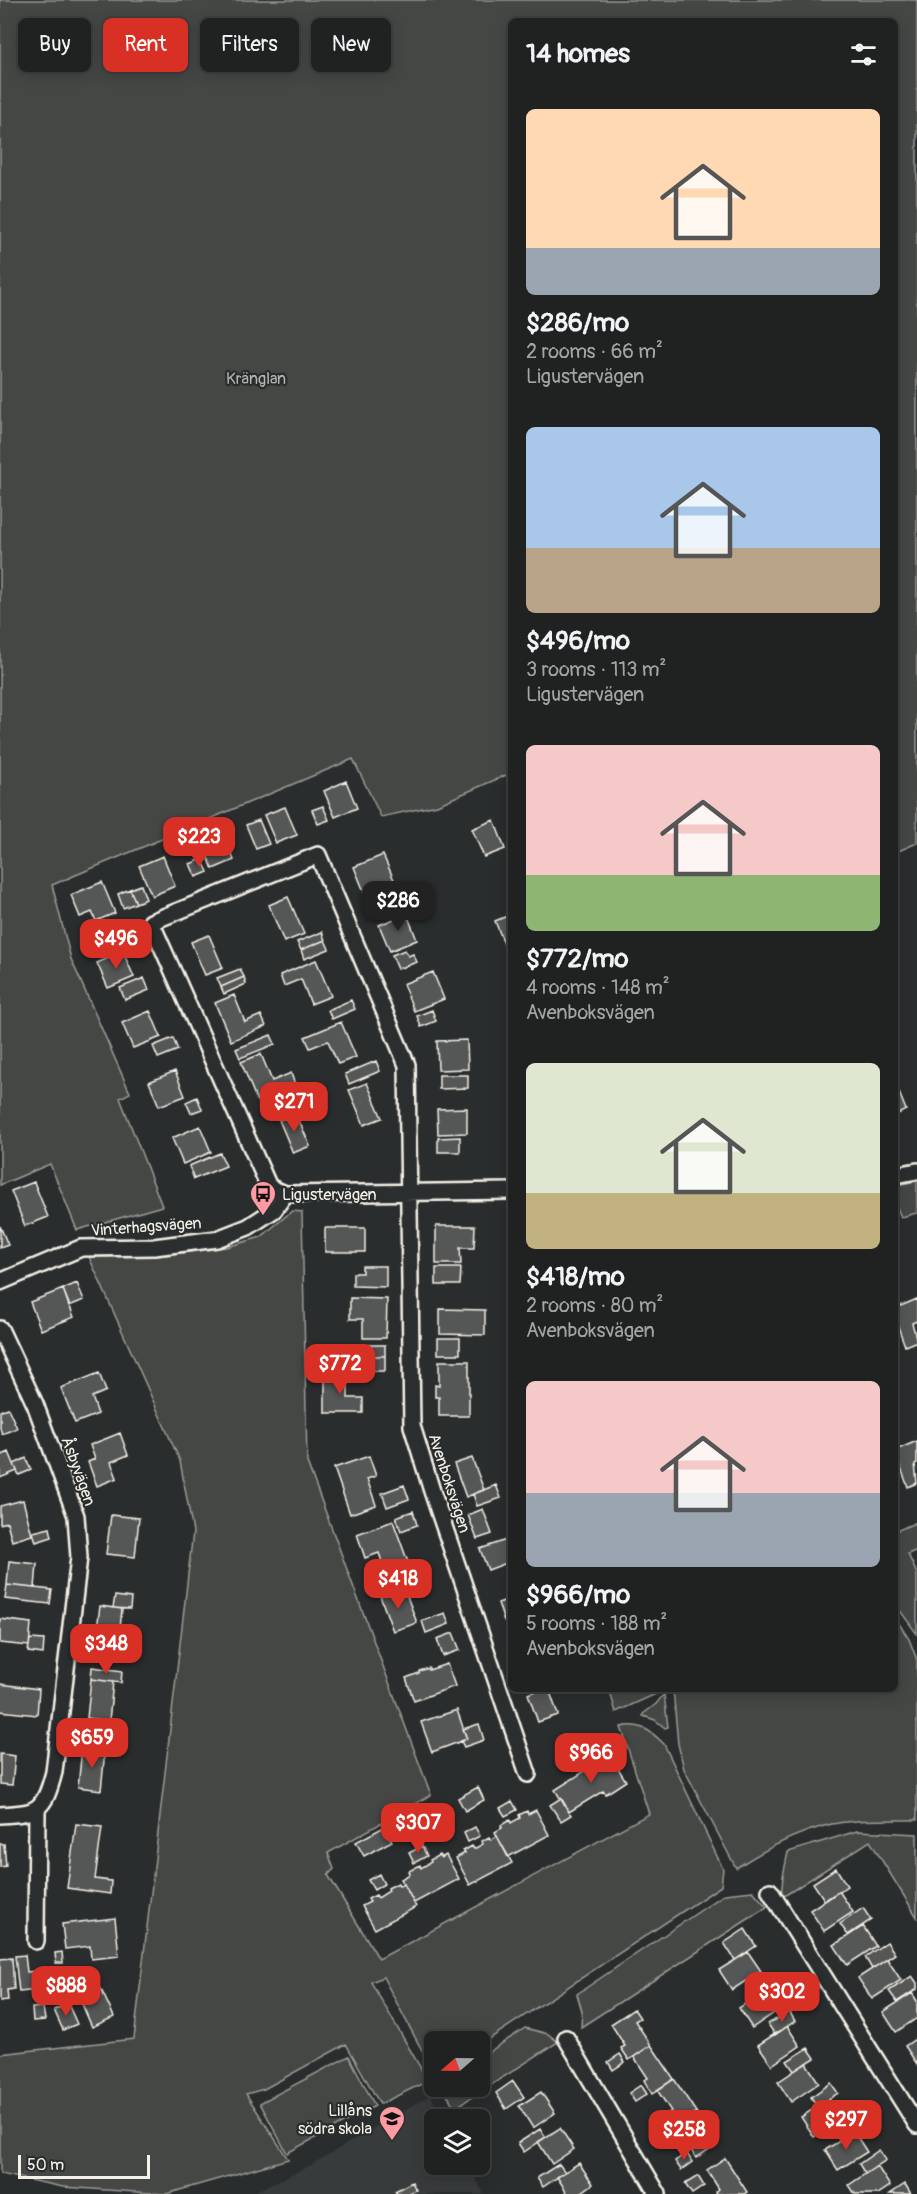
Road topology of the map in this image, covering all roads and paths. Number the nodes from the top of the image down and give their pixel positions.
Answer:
1 (917, 1171) edge
2 (898, 1175) edge
3 (410, 1191) junction
4 (508, 1191) edge
5 (285, 1194) junction
6 (0, 1282) edge
7 (0, 1329) edge
8 (528, 1774) dead end
9 (37, 1809) junction
10 (0, 1815) edge
11 (770, 1891) dead end
12 (36, 1941) dead end
13 (566, 2038) dead end
14 (917, 2125) edge
15 (658, 2194) edge

1 - 2 street
3 - 4 street
3 - 5 street
3 - 5 street
3 - 8 street, Avenboksvägen
5 - 6 street, Vinterhagsvägen
7 - 9 street, Åsbyvägen
9 - 10 street
9 - 12 street, Åsbyvägen
11 - 14 street
13 - 15 street

